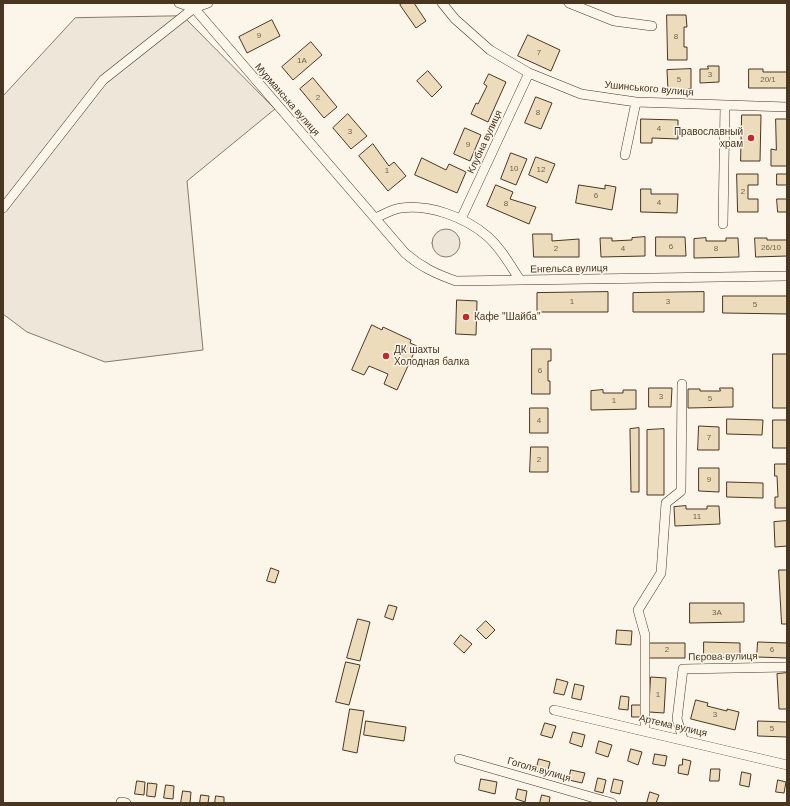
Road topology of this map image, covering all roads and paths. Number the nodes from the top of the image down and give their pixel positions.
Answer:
1 (179, 3) edge
2 (208, 3) edge
3 (442, 3) edge
4 (569, 3) edge
5 (193, 5) edge
6 (652, 26) dead end
7 (529, 73) junction
8 (636, 102) junction
9 (725, 105) junction
10 (787, 107) edge
11 (625, 155) dead end
12 (3, 208) edge
13 (375, 218) junction
14 (461, 219) junction
15 (723, 224) dead end
16 (787, 276) edge
17 (520, 280) junction
18 (682, 384) dead end
19 (787, 667) edge
20 (554, 710) dead end
21 (645, 731) junction
22 (683, 740) junction
23 (459, 759) dead end
24 (787, 764) edge
25 (612, 803) edge

1 - 5 street
2 - 5 street
3 - 7 street, Ушинського вулиця
4 - 6 street
5 - 12 street
5 - 13 street, Мурманська вулиця
7 - 8 street, Ушинського вулиця
7 - 14 street, Клубна вулиця
8 - 9 street, Ушинського вулиця
8 - 11 street
9 - 10 street, Ушинського вулиця
9 - 15 street
13 - 14 street
13 - 17 street, Енгельса вулиця
14 - 17 street
16 - 17 street, Енгельса вулиця
18 - 21 street
19 - 22 street, Пєрова вулиця
20 - 21 street, Артема вулиця
21 - 22 street, Артема вулиця
22 - 24 street, Артема вулиця
23 - 25 street, Гоголя вулиця

